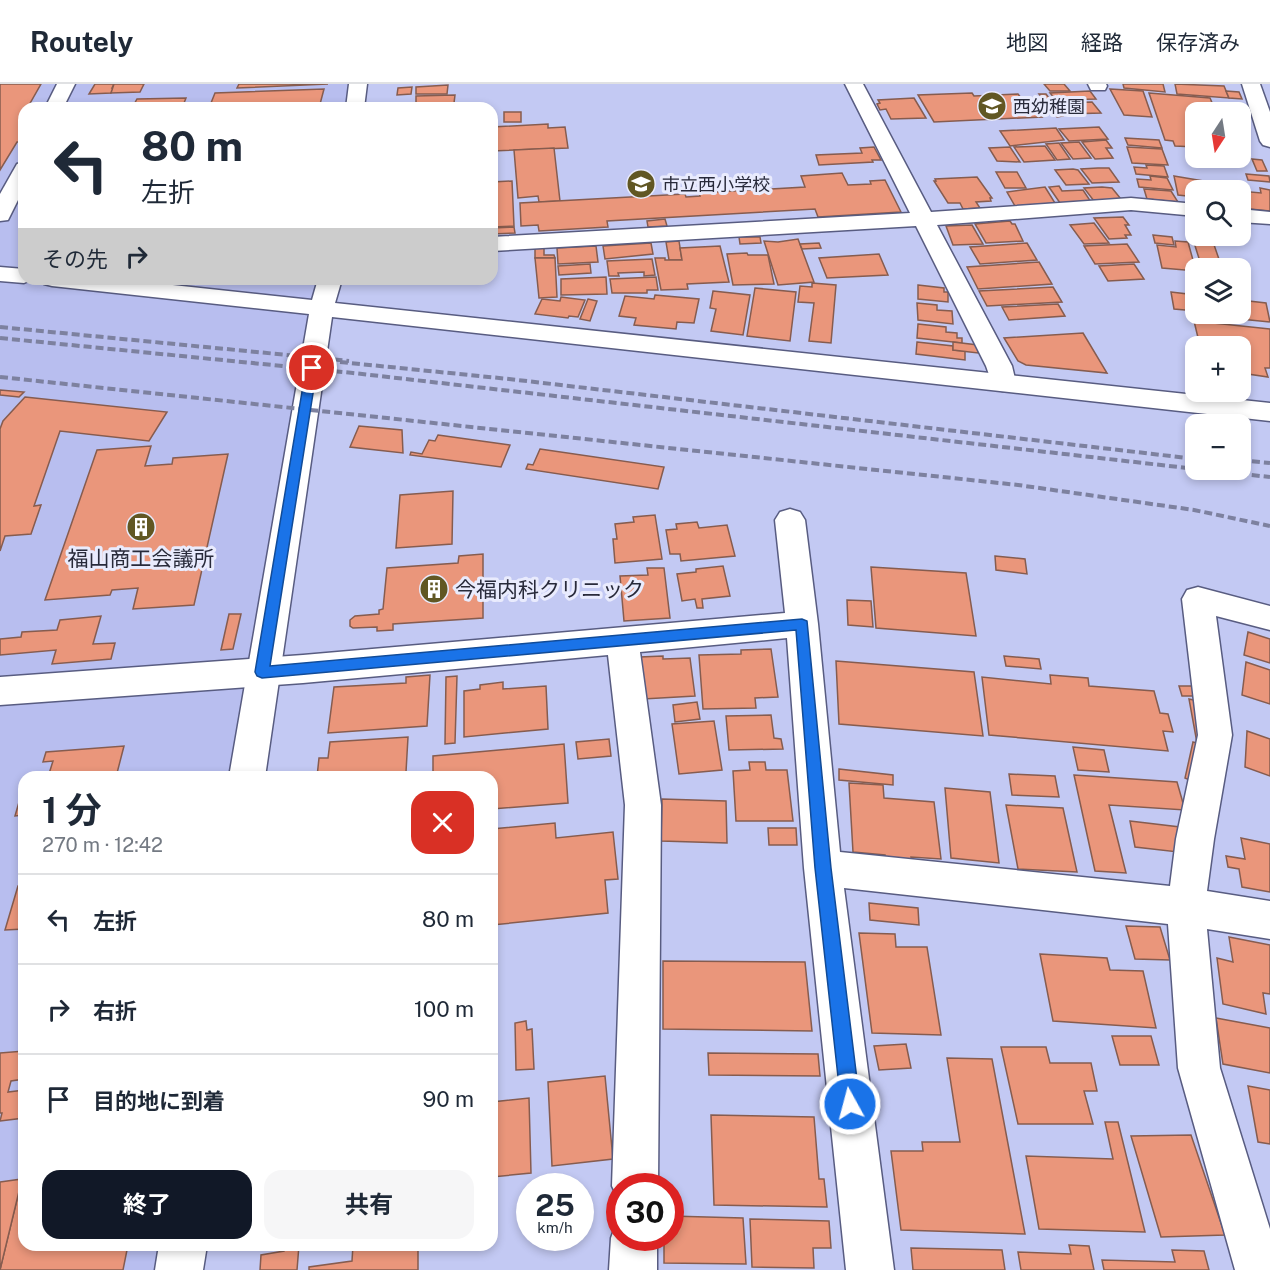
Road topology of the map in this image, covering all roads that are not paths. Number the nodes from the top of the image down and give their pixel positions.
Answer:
1 (66, 84) edge
2 (358, 84) edge
3 (855, 84) edge
4 (1251, 84) edge
5 (57, 102) edge
6 (356, 102) edge
7 (1270, 141) edge
8 (18, 180) edge
9 (1185, 209) edge
10 (0, 215) edge
11 (1251, 216) edge
12 (1270, 218) edge
13 (924, 219) junction
14 (498, 244) edge
15 (0, 273) edge
16 (18, 275) edge
17 (110, 285) edge
18 (328, 285) edge
19 (322, 307) junction
20 (1002, 383) junction
21 (1270, 412) edge
22 (790, 520) dead end
23 (1270, 618) edge
24 (802, 624) junction
25 (622, 640) junction
26 (262, 672) junction
27 (0, 691) edge
28 (248, 771) edge
29 (823, 868) junction
30 (1186, 907) junction
31 (1270, 920) edge
32 (635, 1173) edge
33 (182, 1251) edge
34 (634, 1251) edge
35 (179, 1270) edge
36 (633, 1270) edge
37 (870, 1270) edge
38 (1259, 1270) edge

1 - 5 street
2 - 6 street
3 - 13 street
4 - 7 street
8 - 10 street
9 - 13 street
11 - 12 street
13 - 14 street
13 - 20 street
15 - 16 street
17 - 19 street
18 - 19 street
19 - 20 street
19 - 26 street
20 - 21 street
22 - 24 street
23 - 30 street
24 - 25 street
24 - 29 street
25 - 26 street
25 - 32 street
26 - 27 street
26 - 28 street
29 - 30 street
29 - 37 street
30 - 31 street
30 - 38 street
33 - 35 street
34 - 36 street

